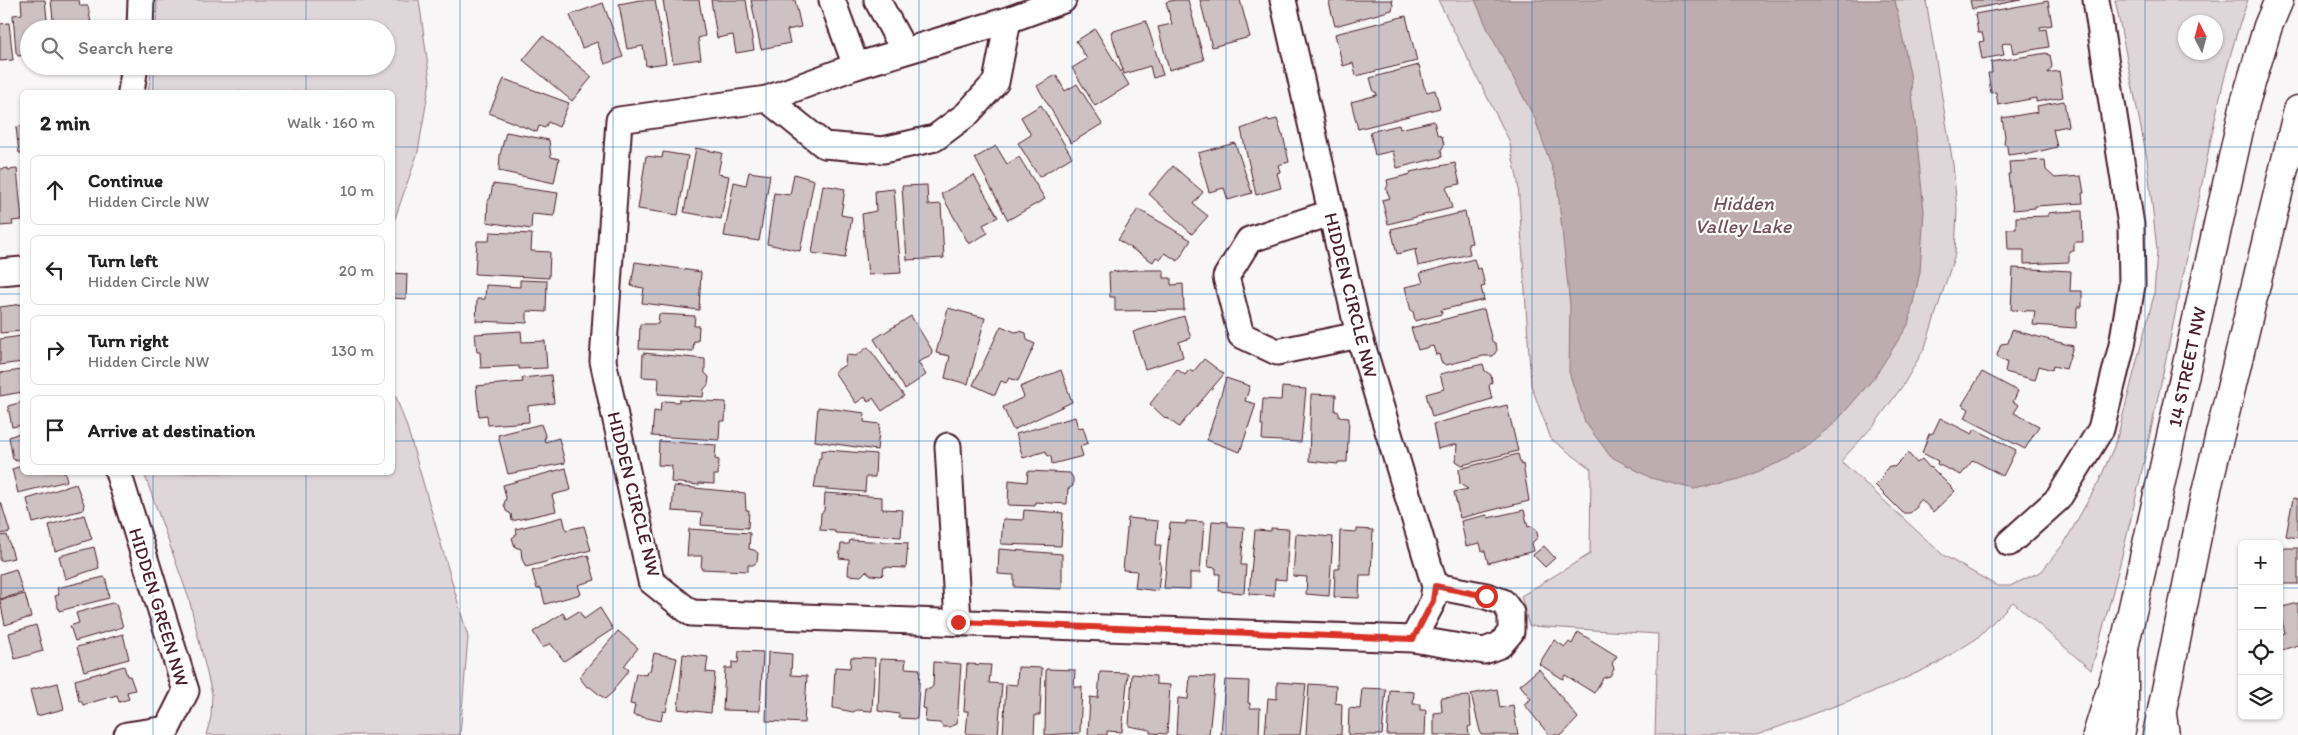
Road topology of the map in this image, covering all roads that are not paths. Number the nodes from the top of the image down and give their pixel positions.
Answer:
1 (141, 0) edge
2 (832, 0) edge
3 (877, 0) edge
4 (1063, 0) edge
5 (1283, 0) edge
6 (2096, 0) edge
7 (2279, 0) edge
8 (140, 20) edge
9 (1008, 20) junction
10 (904, 50) junction
11 (856, 66) junction
12 (134, 75) edge
13 (131, 90) edge
14 (767, 98) junction
15 (2298, 110) edge
16 (1330, 213) junction
17 (20, 270) edge
18 (0, 272) edge
19 (1359, 335) junction
20 (948, 446) dead end
21 (119, 475) edge
22 (2009, 543) dead end
23 (1435, 586) junction
24 (958, 622) junction
25 (1413, 639) junction
26 (2124, 648) junction
27 (2161, 728) edge
28 (128, 735) edge
29 (2097, 735) edge
30 (2120, 735) edge

1 - 8 street
2 - 11 street
3 - 10 street
4 - 9 street, HIDDEN CIRCLE NW
5 - 16 street, HIDDEN CIRCLE NW
6 - 22 street
7 - 26 street, 14 STREET NW
9 - 10 street, HIDDEN CIRCLE NW
9 - 14 street
10 - 11 street, HIDDEN CIRCLE NW
11 - 14 street, HIDDEN CIRCLE NW
12 - 13 street
14 - 24 street, HIDDEN CIRCLE NW
15 - 27 street
16 - 19 street, HIDDEN CIRCLE NW
16 - 19 street
17 - 18 street
19 - 23 street, HIDDEN CIRCLE NW
20 - 24 street
21 - 28 street, HIDDEN GREEN NW
23 - 25 street
23 - 25 street, HIDDEN CIRCLE NW
24 - 25 street, HIDDEN CIRCLE NW
26 - 29 street, 14 STREET NW
26 - 30 street

